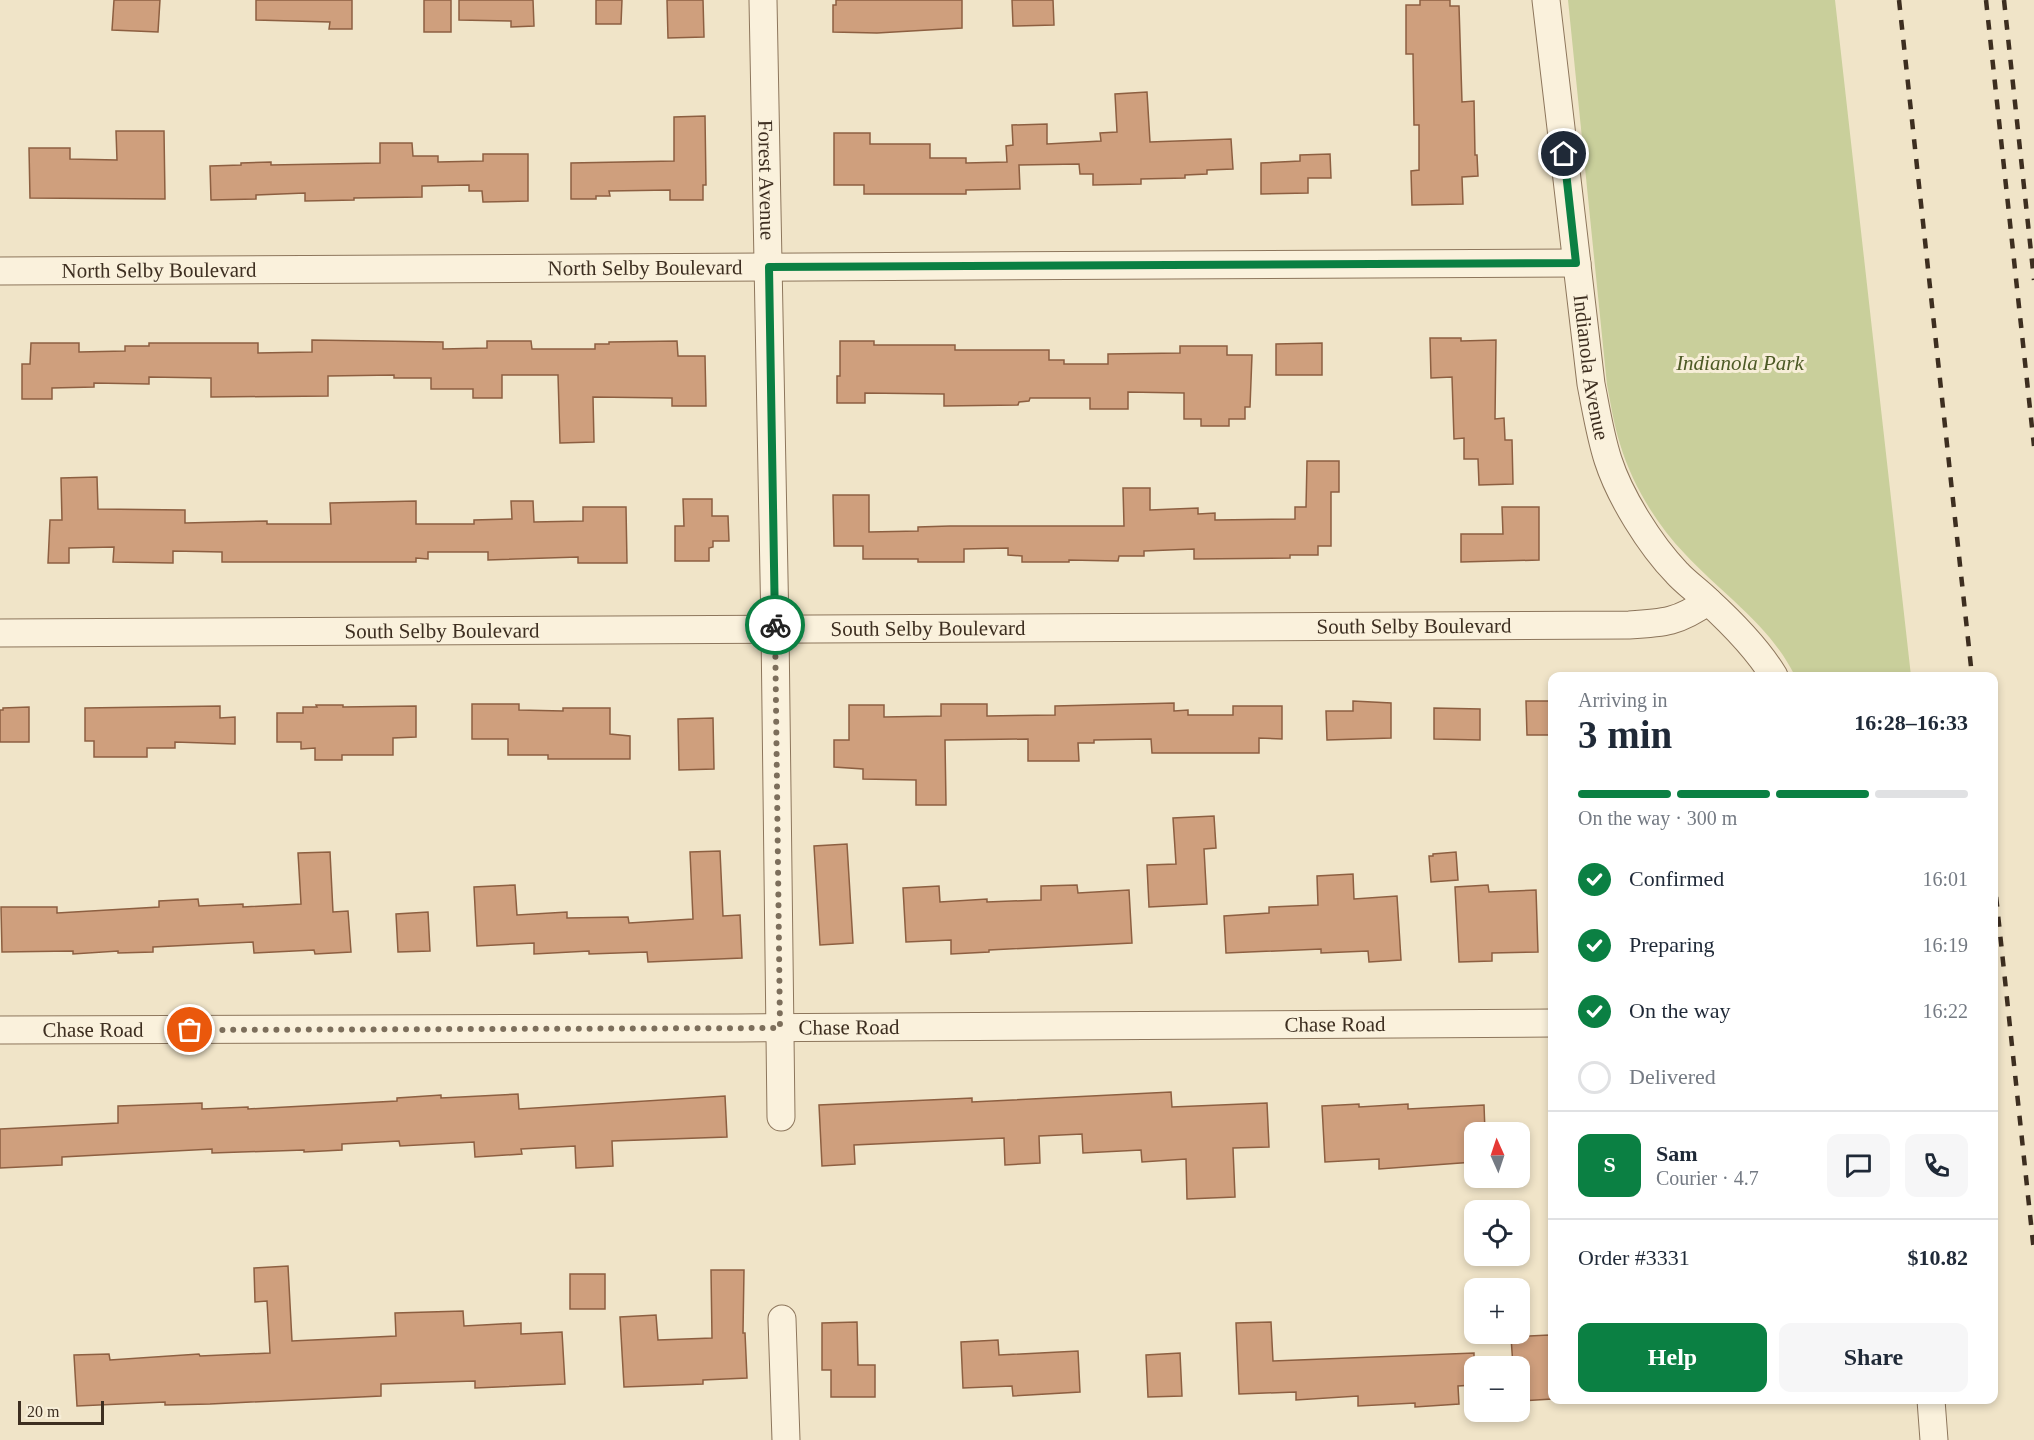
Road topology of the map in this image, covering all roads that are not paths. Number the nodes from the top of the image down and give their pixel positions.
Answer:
1 (762, 0) edge
2 (1546, 0) edge
3 (1576, 263) junction
4 (769, 267) junction
5 (0, 272) edge
6 (1708, 601) junction
7 (775, 629) junction
8 (0, 633) edge
9 (1771, 672) edge
10 (1548, 1023) edge
11 (780, 1028) junction
12 (0, 1030) edge
13 (781, 1117) dead end
14 (782, 1319) dead end
15 (1931, 1404) edge
16 (786, 1440) edge
17 (1934, 1440) edge

1 - 4 street, Forest Avenue
2 - 3 street, Indianola Avenue
3 - 4 street, North Selby Boulevard
3 - 6 street, Indianola Avenue
4 - 5 street, North Selby Boulevard
4 - 7 street, Forest Avenue
6 - 7 street, South Selby Boulevard
6 - 9 street, Indianola Avenue
7 - 8 street, South Selby Boulevard
7 - 11 street, Forest Avenue
10 - 11 street, Chase Road
11 - 12 street, Chase Road
11 - 13 street, Forest Avenue
14 - 16 street
15 - 17 street

